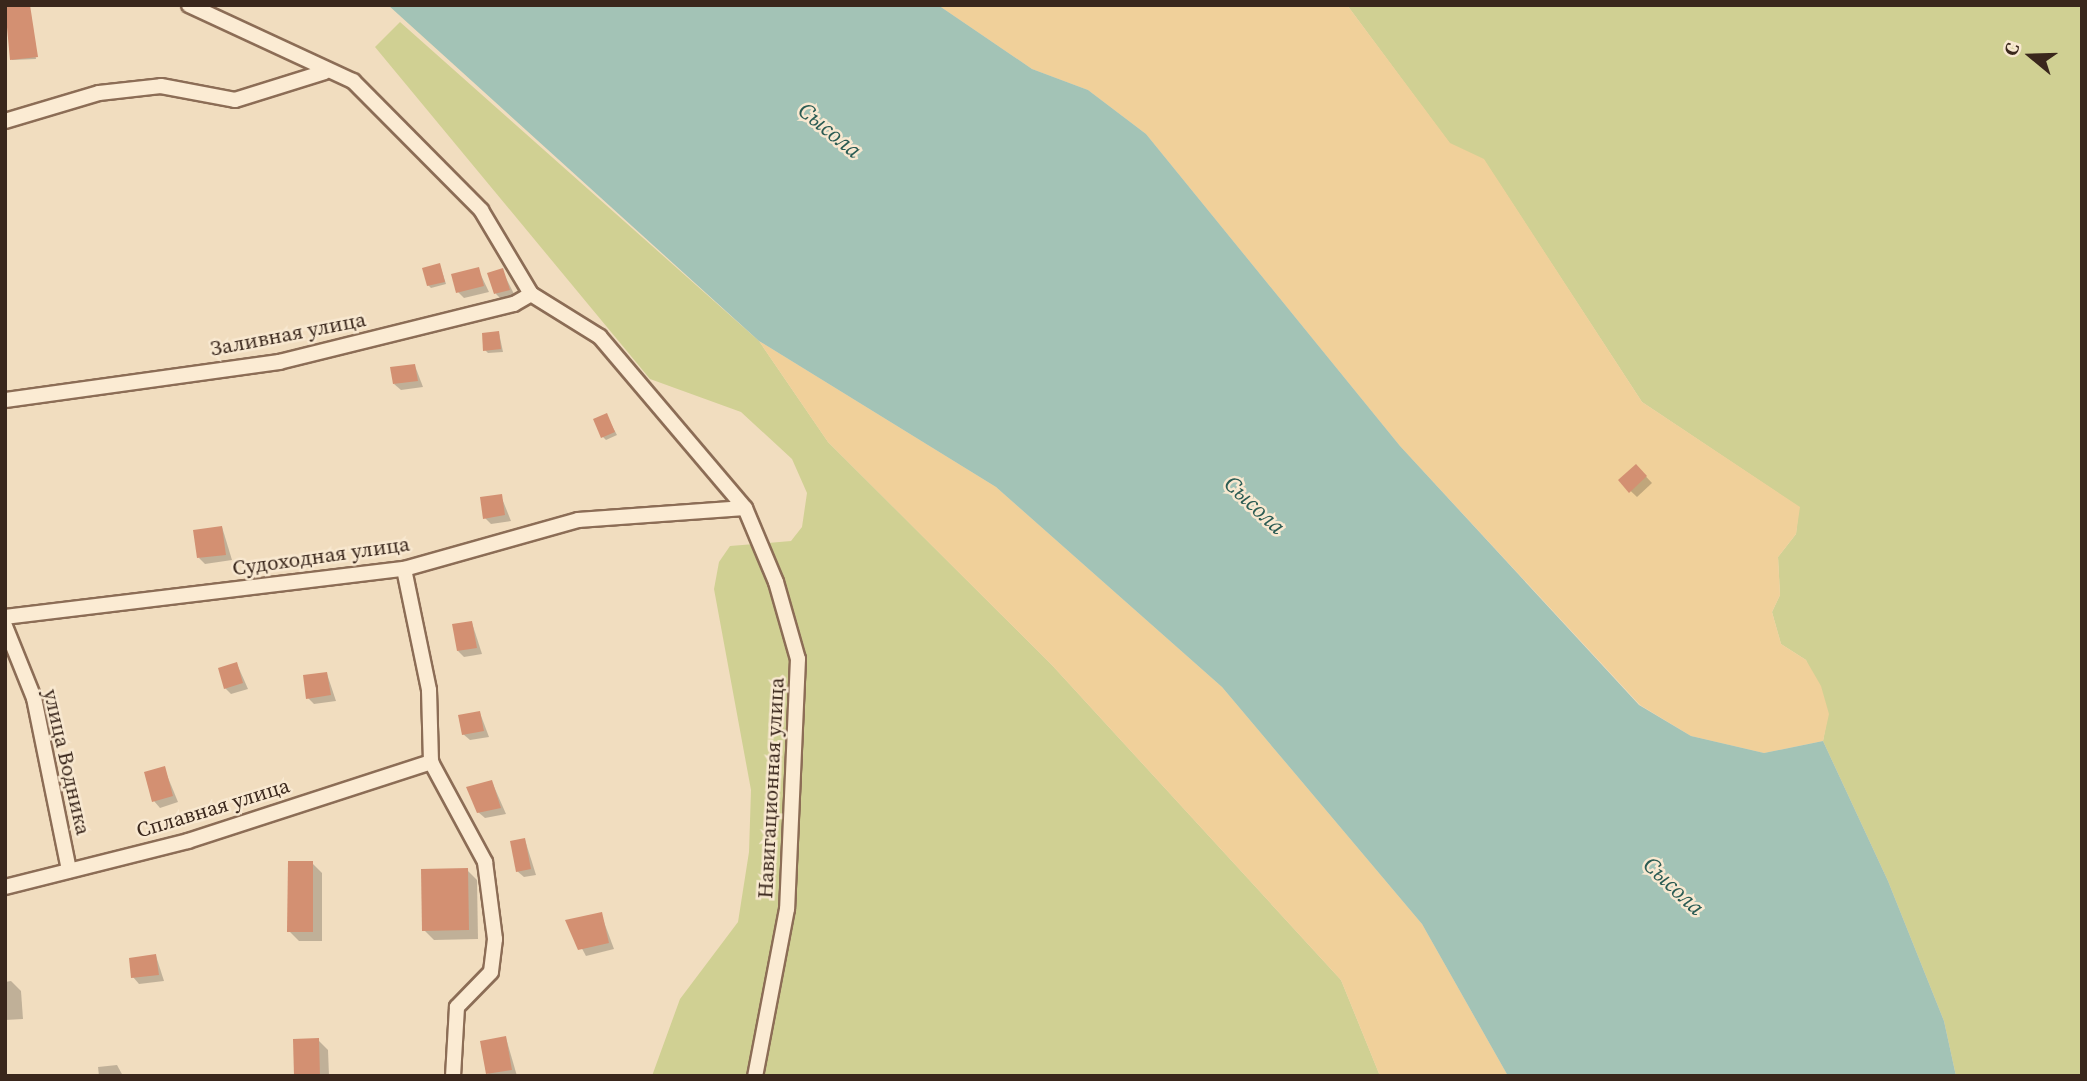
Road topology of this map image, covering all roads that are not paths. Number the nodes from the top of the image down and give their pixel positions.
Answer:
1 (189, 5) edge
2 (325, 72) junction
3 (5, 121) edge
4 (531, 294) junction
5 (5, 400) edge
6 (745, 508) junction
7 (404, 569) junction
8 (5, 617) edge
9 (5, 626) edge
10 (431, 762) junction
11 (69, 870) junction
12 (5, 887) edge
13 (453, 1076) edge
14 (755, 1076) edge

1 - 2 street
2 - 3 street
2 - 4 street
4 - 5 street, Заливная улица
4 - 6 street, Навигационная улица
6 - 7 street, Судоходная улица
6 - 14 street, Навигационная улица
7 - 8 street, Судоходная улица
7 - 10 street
9 - 11 street, улица Водника
10 - 11 street, Сплавная улица
10 - 13 street
11 - 12 street, Сплавная улица

